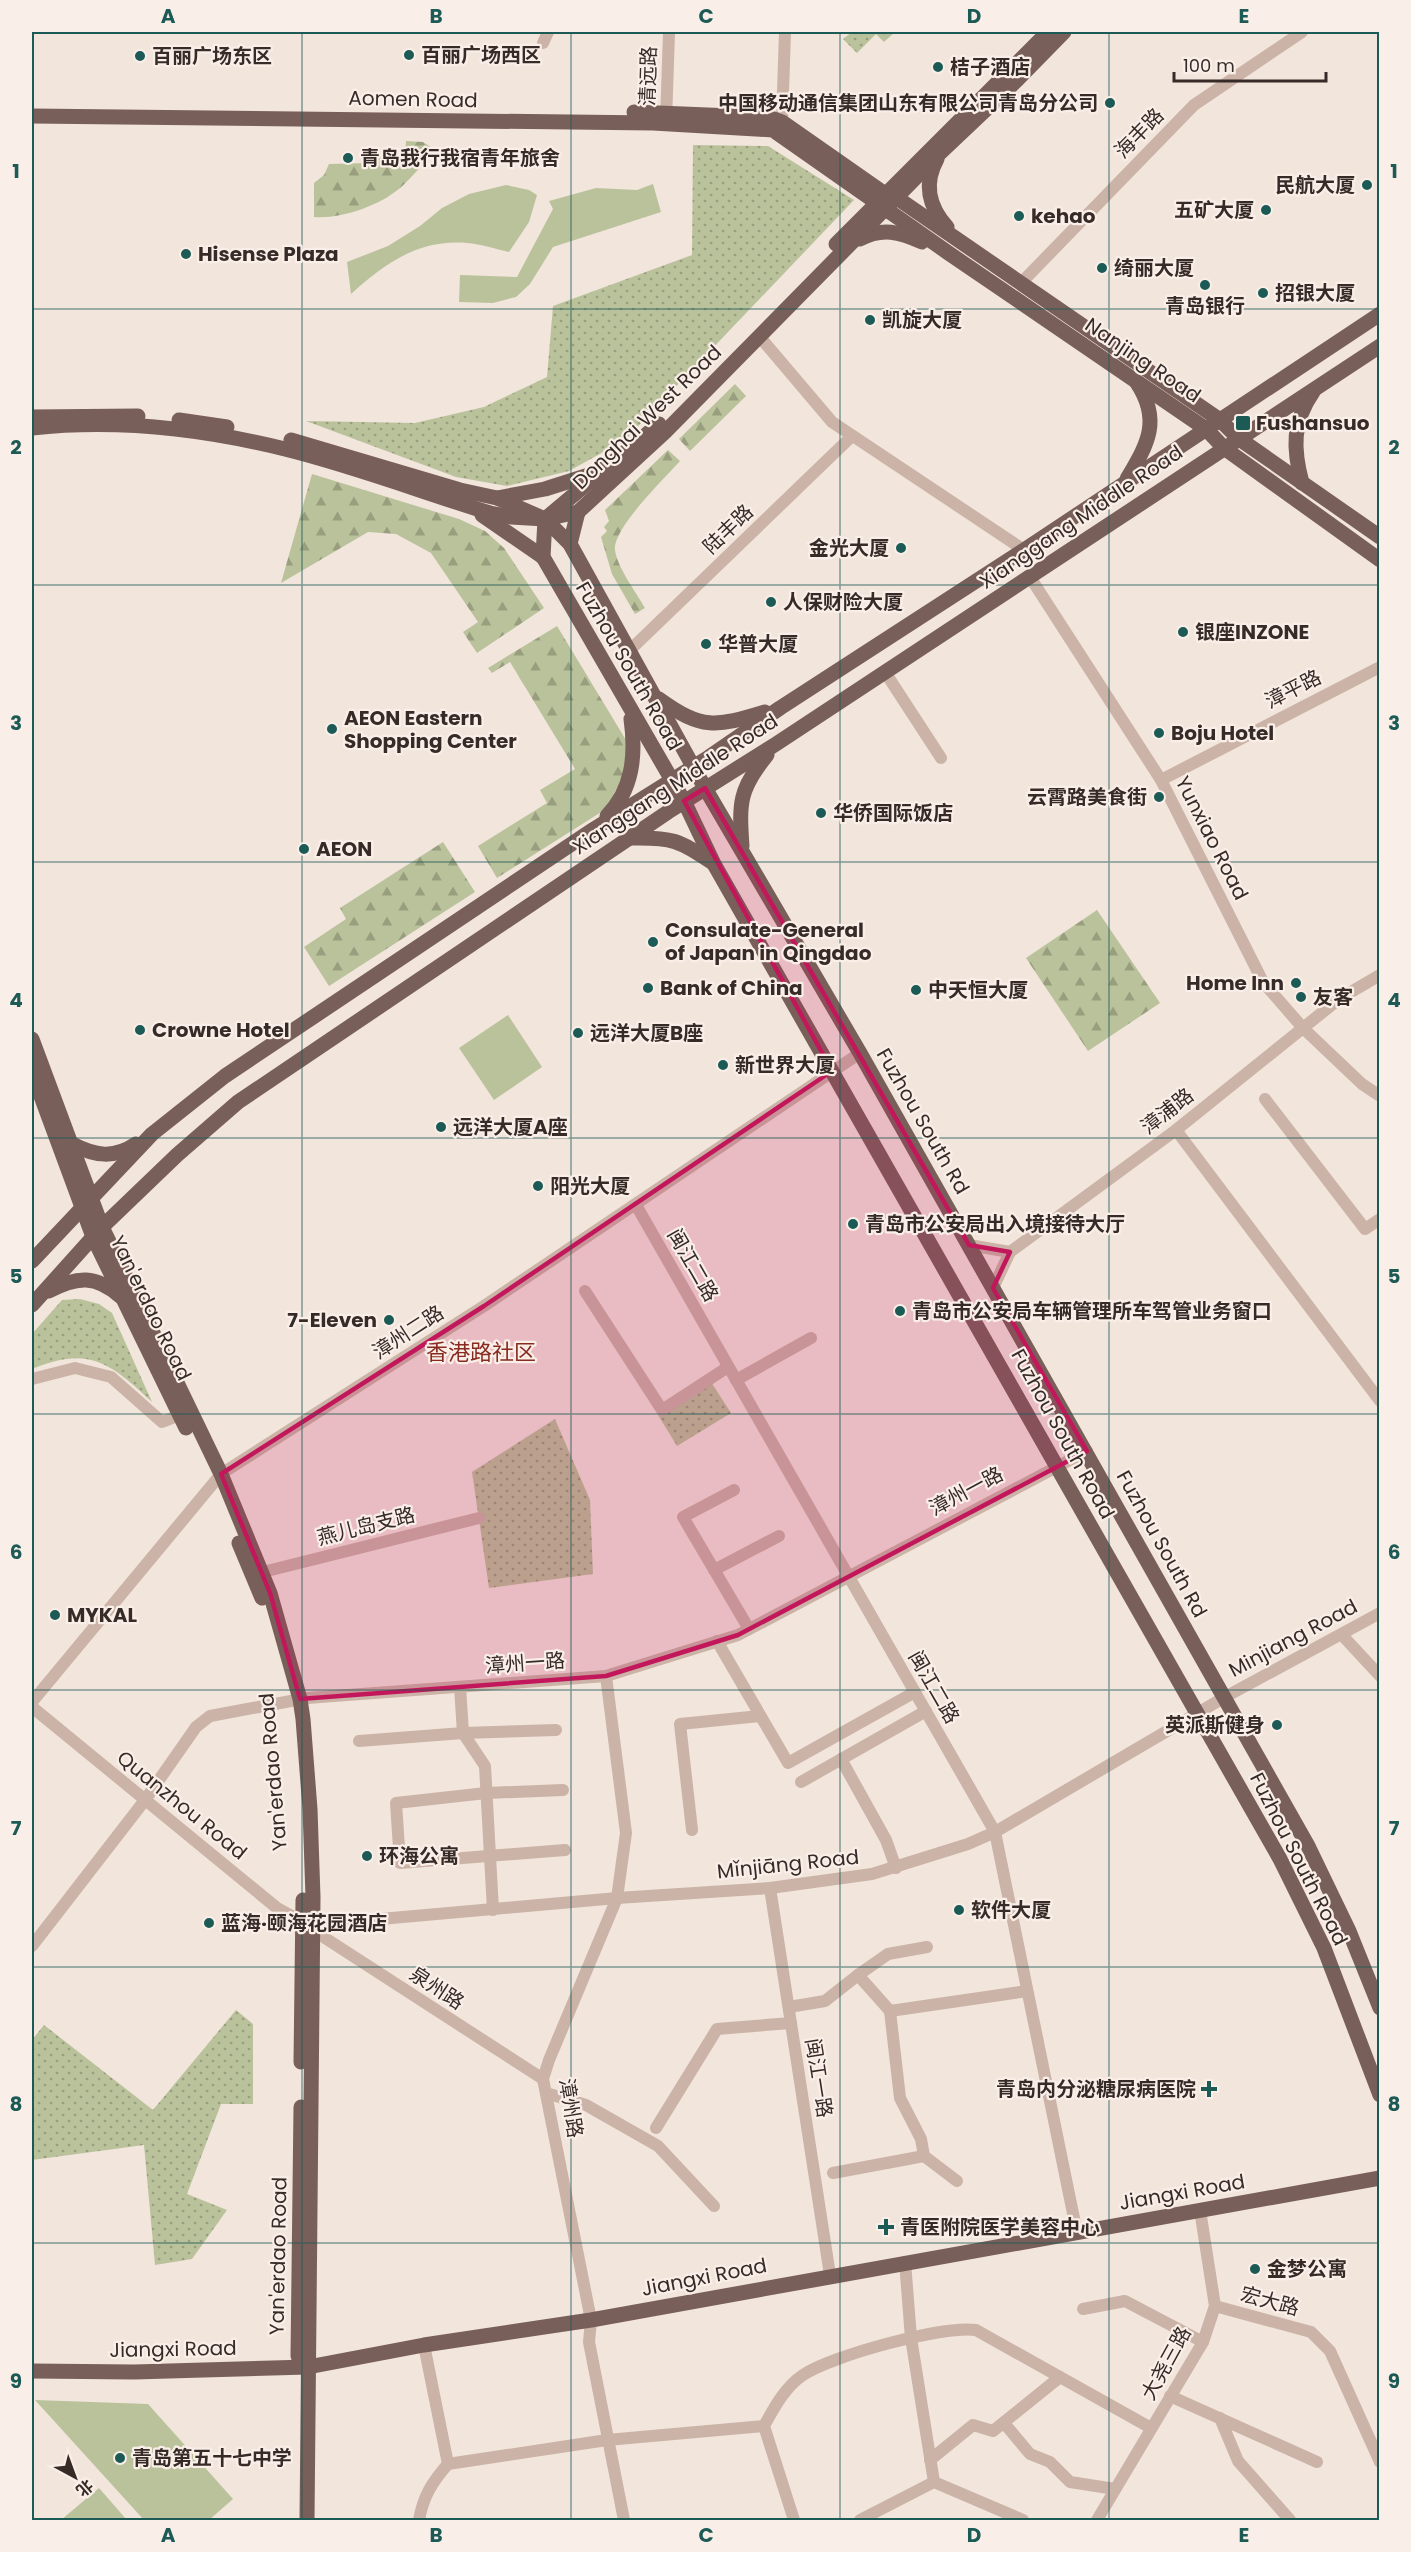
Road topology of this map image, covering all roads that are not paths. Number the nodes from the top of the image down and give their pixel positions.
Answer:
1 (669, 32) edge
2 (784, 32) edge
3 (1047, 32) edge
4 (1064, 32) edge
5 (1302, 32) edge
6 (32, 107) edge
7 (32, 116) edge
8 (666, 118) junction
9 (781, 128) junction
10 (941, 152) junction
11 (886, 201) junction
12 (956, 238) junction
13 (852, 243) junction
14 (947, 252) junction
15 (1021, 283) junction
16 (1380, 314) edge
17 (759, 336) junction
18 (1380, 346) edge
19 (1134, 378) junction
20 (1319, 385) junction
21 (32, 417) edge
22 (1221, 420) junction
23 (32, 428) edge
24 (1206, 429) junction
25 (852, 436) junction
26 (1238, 438) junction
27 (1224, 448) junction
28 (607, 467) junction
29 (1124, 483) junction
30 (1302, 483) junction
31 (497, 498) junction
32 (464, 504) junction
33 (578, 512) junction
34 (545, 519) junction
35 (1380, 537) edge
36 (570, 544) junction
37 (1024, 550) junction
38 (543, 556) junction
39 (1380, 560) edge
40 (1030, 577) junction
41 (630, 650) junction
42 (1380, 666) edge
43 (885, 672) junction
44 (656, 696) junction
45 (780, 708) junction
46 (629, 710) junction
47 (776, 744) junction
48 (941, 758) dead end
49 (693, 767) junction
50 (1161, 780) junction
51 (672, 781) junction
52 (705, 788) junction
53 (684, 801) junction
54 (594, 829) junction
55 (630, 838) junction
56 (742, 849) junction
57 (714, 864) junction
58 (1380, 975) edge
59 (1303, 1028) junction
60 (32, 1039) edge
61 (860, 1053) junction
62 (832, 1071) junction
63 (32, 1072) edge
64 (1380, 1096) edge
65 (1265, 1100) dead end
66 (1176, 1130) junction
67 (152, 1134) junction
68 (72, 1144) junction
69 (86, 1204) junction
70 (636, 1205) junction
71 (1380, 1219) edge
72 (97, 1232) junction
73 (969, 1245) junction
74 (1010, 1252) junction
75 (32, 1261) edge
76 (993, 1288) junction
77 (585, 1291) dead end
78 (124, 1300) junction
79 (35, 1301) edge
80 (812, 1338) dead end
81 (728, 1367) junction
82 (32, 1379) edge
83 (736, 1380) junction
84 (1380, 1401) edge
85 (180, 1415) junction
86 (1087, 1451) junction
87 (1057, 1465) junction
88 (217, 1479) junction
89 (734, 1490) dead end
90 (478, 1518) dead end
91 (779, 1536) dead end
92 (714, 1570) junction
93 (263, 1572) junction
94 (848, 1576) junction
95 (1380, 1613) edge
96 (749, 1629) junction
97 (1342, 1635) junction
98 (717, 1641) junction
99 (606, 1676) junction
100 (1380, 1676) edge
101 (460, 1687) junction
102 (915, 1692) junction
103 (1225, 1697) junction
104 (295, 1699) junction
105 (32, 1702) edge
106 (32, 1707) edge
107 (926, 1711) junction
108 (1197, 1713) junction
109 (760, 1716) junction
110 (556, 1730) dead end
111 (463, 1733) junction
112 (359, 1741) dead end
113 (841, 1759) junction
114 (801, 1782) dead end
115 (563, 1790) dead end
116 (486, 1793) junction
117 (145, 1800) junction
118 (692, 1830) dead end
119 (995, 1832) junction
120 (565, 1850) dead end
121 (490, 1857) junction
122 (896, 1868) junction
123 (770, 1888) junction
124 (616, 1898) junction
125 (493, 1910) junction
126 (308, 1924) junction
127 (32, 1946) edge
128 (927, 1947) dead end
129 (858, 1975) junction
130 (1027, 1991) junction
131 (789, 2007) junction
132 (1380, 2008) edge
133 (890, 2011) junction
134 (791, 2024) junction
135 (543, 2079) junction
136 (546, 2093) junction
137 (1380, 2096) edge
138 (656, 2128) dead end
139 (924, 2156) junction
140 (833, 2173) dead end
141 (1380, 2178) edge
142 (957, 2181) dead end
143 (714, 2206) dead end
144 (1200, 2210) junction
145 (1077, 2233) junction
146 (905, 2262) junction
147 (831, 2275) junction
148 (1215, 2306) junction
149 (1083, 2308) dead end
150 (591, 2320) junction
151 (911, 2338) junction
152 (1203, 2342) junction
153 (424, 2345) junction
154 (303, 2367) junction
155 (32, 2371) edge
156 (1060, 2377) junction
157 (1170, 2396) junction
158 (1220, 2418) junction
159 (1004, 2422) junction
160 (764, 2426) junction
161 (1151, 2428) junction
162 (607, 2440) junction
163 (930, 2460) junction
164 (1317, 2462) dead end
165 (1380, 2462) edge
166 (448, 2464) junction
167 (934, 2482) junction
168 (1115, 2489) junction
169 (297, 2520) edge
170 (307, 2520) edge
171 (419, 2520) edge
172 (624, 2520) edge
173 (794, 2520) edge
174 (860, 2520) edge
175 (1023, 2520) edge
176 (1096, 2520) edge
177 (1290, 2520) edge

1 - 8 street, 清远路
2 - 9 street
3 - 11 main road, Donghai West Road
4 - 10 main road, Donghai West Road
5 - 15 street, 海丰路
6 - 8 main road, Aomen Road
7 - 8 main road, Aomen Road
8 - 9 main road, Aomen Road
9 - 11 main road
10 - 11 main road, Donghai West Road
10 - 12 main road
11 - 12 main road, Nanjing Road
11 - 13 main road, Donghai West Road
11 - 14 main road, Nanjing Road
11 - 28 main road, Donghai West Road
12 - 15 main road, Nanjing Road
13 - 14 main road
13 - 17 main road, Donghai West Road
14 - 19 main road, Nanjing Road
15 - 22 main road, Nanjing Road
16 - 22 main road, Xianggang Middle Road
17 - 25 street
17 - 33 main road, Donghai West Road
18 - 20 main road, Xianggang Middle Road
19 - 24 main road, Nanjing Road
19 - 29 main road
20 - 26 main road, Xianggang Middle Road
20 - 30 main road
21 - 31 main road, Donghai West Road
22 - 24 main road, Xianggang Middle Road
22 - 26 main road, Nanjing Road
23 - 32 main road, Donghai West Road
24 - 27 main road, Nanjing Road
24 - 29 main road, Xianggang Middle Road
25 - 37 street
25 - 41 street, 陆丰路
26 - 27 main road, Xianggang Middle Road
26 - 30 main road, Nanjing Road
27 - 39 main road, Nanjing Road
27 - 40 main road, Xianggang Middle Road
28 - 31 main road, Donghai West Road
28 - 34 main road
29 - 37 main road, Xianggang Middle Road
30 - 35 main road, Nanjing Road
31 - 34 main road
32 - 34 main road, Donghai West Road
32 - 38 main road
33 - 34 main road, Donghai West Road
33 - 36 main road
34 - 36 main road, Fuzhou South Road
34 - 38 main road
36 - 41 main road, Fuzhou South Road
37 - 45 main road, Xianggang Middle Road
38 - 46 main road, Fuzhou South Road
40 - 43 main road, Xianggang Middle Road
40 - 50 street, Yunxiao Road
41 - 44 main road, Fuzhou South Road
42 - 50 street, 漳平路
43 - 47 main road, Xianggang Middle Road
43 - 48 street
44 - 45 main road
44 - 49 main road, Fuzhou South Road
45 - 49 main road, Xianggang Middle Road
46 - 51 main road, Fuzhou South Road
46 - 54 main road
47 - 52 main road, Xianggang Middle Road
47 - 56 main road
49 - 51 main road, Xianggang Middle Road
49 - 52 main road, Fuzhou South Road
50 - 59 street, Yunxiao Road
51 - 53 main road, Fuzhou South Road
51 - 54 main road, Xianggang Middle Road
52 - 53 main road, Xianggang Middle Road
52 - 56 main road, Fuzhou South Road
53 - 55 main road, Xianggang Middle Road
53 - 57 main road, Fuzhou South Road
54 - 67 main road, Xianggang Middle Road
55 - 57 main road
55 - 72 main road, Xianggang Middle Road
56 - 61 main road, Fuzhou South Rd
57 - 62 main road, Fuzhou South Road
58 - 59 street, 漳浦路
59 - 64 street, Yunxiao Road
59 - 66 street, 漳浦路
60 - 68 main road, Yan'erdao Road
61 - 62 street, 漳州二路
61 - 73 main road, Fuzhou South Rd
62 - 70 street, 漳州二路
62 - 87 main road, Fuzhou South Road
63 - 69 main road, Yan'erdao Road
65 - 71 street
66 - 74 street, 漳浦路
66 - 84 street
67 - 68 main road
67 - 69 main road, Xianggang Middle Road
68 - 69 main road, Yan'erdao Road
69 - 72 main road, Yan'erdao Road
69 - 75 main road, Xianggang Middle Road
70 - 81 street, 闽江二路
70 - 88 street, 漳州二路
72 - 78 main road, Yan'erdao Road
72 - 79 main road, Xianggang Middle Road
72 - 88 main road, Yan'erdao Road
73 - 74 street
73 - 76 main road, Fuzhou South Rd
74 - 76 street
76 - 86 main road, Fuzhou South Rd
77 - 81 street
78 - 79 main road
78 - 85 main road, Yan'erdao Road
80 - 83 street
81 - 83 street, 闽江二路
82 - 85 street
83 - 94 street, 闽江二路
85 - 88 main road, Yan'erdao Road
86 - 87 street, 漳州一路
86 - 103 main road, Fuzhou South Rd
87 - 94 street, 漳州一路
87 - 108 main road, Fuzhou South Road
88 - 93 main road, Yan'erdao Road
88 - 104 main road, Yan'erdao Road
88 - 105 street, 漳州二路
89 - 92 street
90 - 93 street, 燕儿岛支路
91 - 92 street
92 - 96 street
93 - 104 main road, Yan'erdao Road
94 - 96 street, 漳州一路
94 - 102 street, 闽江二路
95 - 97 street, Minjiang Road
96 - 98 street, 漳州一路
97 - 100 street
97 - 103 street, Minjiang Road
98 - 99 street, 漳州一路
98 - 109 street
99 - 101 street, 漳州一路
99 - 124 street, 漳州路
101 - 104 street, 漳州一路
101 - 111 street
102 - 107 street, 闽江二路
102 - 109 street
103 - 108 street, Mǐnjiāng Road
103 - 132 main road, Fuzhou South Road
104 - 117 street, 漳州一路
104 - 126 main road, Yan'erdao Road
106 - 117 street, Quanzhou Road
107 - 113 street
107 - 119 street, 闽江二路
108 - 119 street, Mǐnjiāng Road
108 - 137 main road, Fuzhou South Road
109 - 118 street
110 - 111 street
111 - 112 street
111 - 116 street
113 - 114 street
113 - 122 street
115 - 116 street
116 - 121 street
116 - 121 street
117 - 126 street, Quanzhou Road
117 - 127 street, 漳州一路
119 - 122 street, Mǐnjiāng Road
119 - 130 street, 闽江二路
120 - 121 street
121 - 125 street
122 - 123 street, Mǐnjiāng Road
123 - 124 street, Mǐnjiāng Road
123 - 131 street, 闽江一路
124 - 125 street, Mǐnjiāng Road
124 - 135 street, 漳州路
125 - 126 street, Mǐnjiāng Road
126 - 135 street, 泉州路
126 - 154 main road, Yan'erdao Road
128 - 129 street
129 - 131 street
129 - 133 street
130 - 133 street
130 - 145 street, 闽江二路
131 - 134 street, 闽江一路
133 - 139 street
134 - 138 street
134 - 147 street, 闽江一路
135 - 136 street, 漳州路
136 - 143 street
136 - 150 street, 漳州路
139 - 140 street
139 - 142 street
141 - 144 main road, Jiangxi Road
144 - 145 main road, Jiangxi Road
144 - 148 street, 大尧三路
145 - 146 main road, Jiangxi Road
146 - 147 main road, Jiangxi Road
146 - 151 street
147 - 150 main road, Jiangxi Road
148 - 152 street, 大尧三路
148 - 165 street, 宏大路
149 - 152 street
150 - 153 main road, Jiangxi Road
150 - 162 street, 漳州路
151 - 156 street
151 - 160 street
151 - 163 street
152 - 157 street, 大尧三路
153 - 154 main road, Jiangxi Road
153 - 166 street
154 - 155 main road, Jiangxi Road
154 - 169 main road, Yan'erdao Road
154 - 170 main road, Yan'erdao Road
156 - 159 street
156 - 161 street
157 - 158 street
157 - 161 street, 大尧三路
158 - 164 street
158 - 177 street
159 - 163 street
159 - 168 street
160 - 162 street
160 - 173 street
161 - 168 street, 大尧三路
162 - 166 street
162 - 172 street, 漳州路
163 - 167 street
166 - 171 street
167 - 174 street
167 - 175 street
168 - 176 street, 大尧三路

